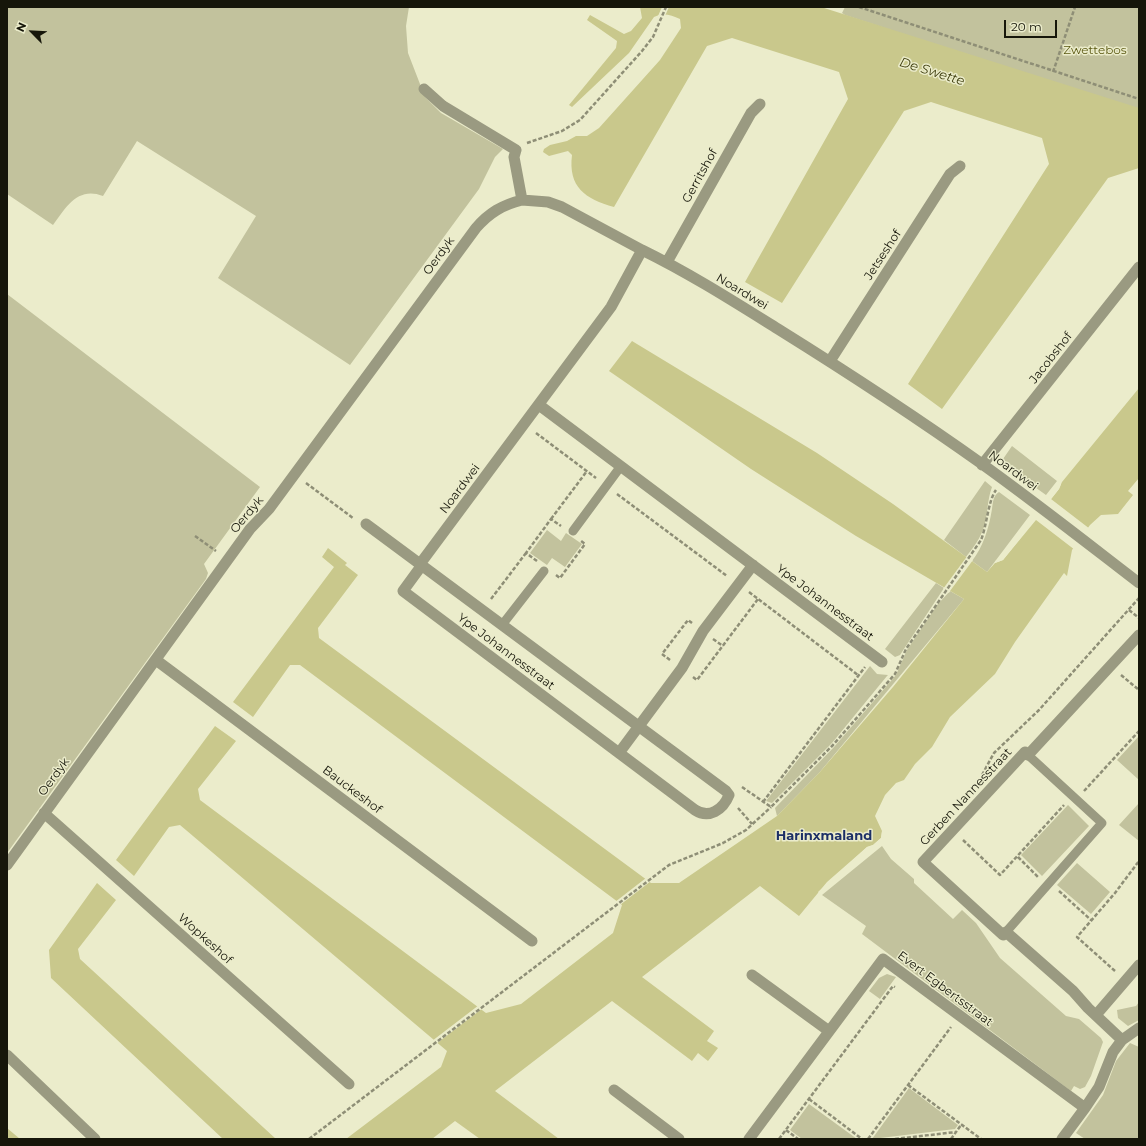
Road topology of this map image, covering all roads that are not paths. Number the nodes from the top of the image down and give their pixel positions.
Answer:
1 (424, 89) dead end
2 (760, 104) dead end
3 (960, 166) dead end
4 (522, 200) junction
5 (642, 250) junction
6 (666, 262) junction
7 (1139, 267) edge
8 (830, 361) junction
9 (539, 405) junction
10 (982, 465) junction
11 (621, 466) junction
12 (366, 524) road end
13 (572, 532) road end
14 (421, 565) junction
15 (753, 565) junction
16 (545, 569) road end
17 (1139, 583) edge
18 (502, 625) junction
19 (1139, 635) edge
20 (878, 658) road end
21 (156, 660) junction
22 (639, 726) junction
23 (619, 753) junction
24 (1028, 755) junction
25 (44, 813) junction
26 (7, 864) edge
27 (1006, 932) junction
28 (532, 941) dead end
29 (1139, 965) edge
30 (752, 975) dead end
31 (1096, 1015) junction
32 (1139, 1028) edge
33 (829, 1031) junction
34 (1122, 1040) junction
35 (7, 1055) edge
36 (349, 1084) dead end
37 (614, 1090) dead end
38 (1085, 1108) junction
39 (95, 1139) edge
40 (679, 1139) edge
41 (749, 1139) edge
42 (1062, 1139) edge

1 - 4 street
2 - 6 street, Gerritshof
3 - 8 street, Jetseshof
4 - 5 street, Oerdyk
4 - 21 street, Oerdyk
5 - 6 street, Noardwei
5 - 9 street, Noardwei
6 - 8 street, Noardwei
7 - 10 street, Jacobshof
8 - 10 street, Noardwei
9 - 11 street, Ype Johannesstraat
9 - 14 street, Noardwei
10 - 17 street, Noardwei
11 - 13 lane
11 - 15 street, Ype Johannesstraat
12 - 14 street, Ype Johannesstraat
14 - 18 street, Ype Johannesstraat
14 - 23 street, Ype Johannesstraat
15 - 20 street, Ype Johannesstraat
15 - 22 street
16 - 18 lane
18 - 22 street, Ype Johannesstraat
19 - 24 street, Gerben Nannesstraat
21 - 25 street, Oerdyk
21 - 28 street, Bauckeshof
22 - 23 street
22 - 23 street, Ype Johannesstraat
24 - 27 lane
24 - 27 street, Gerben Nannesstraat
25 - 26 street, Oerdyk
25 - 36 street, Wopkeshof
27 - 31 street, Gerben Nannesstraat
29 - 31 street
30 - 33 street
31 - 34 street, Gerben Nannesstraat
32 - 34 street
33 - 38 street, Evert Egbertsstraat
33 - 41 street, Evert Egbertsstraat
34 - 38 street
35 - 39 street
37 - 40 street
38 - 42 street

